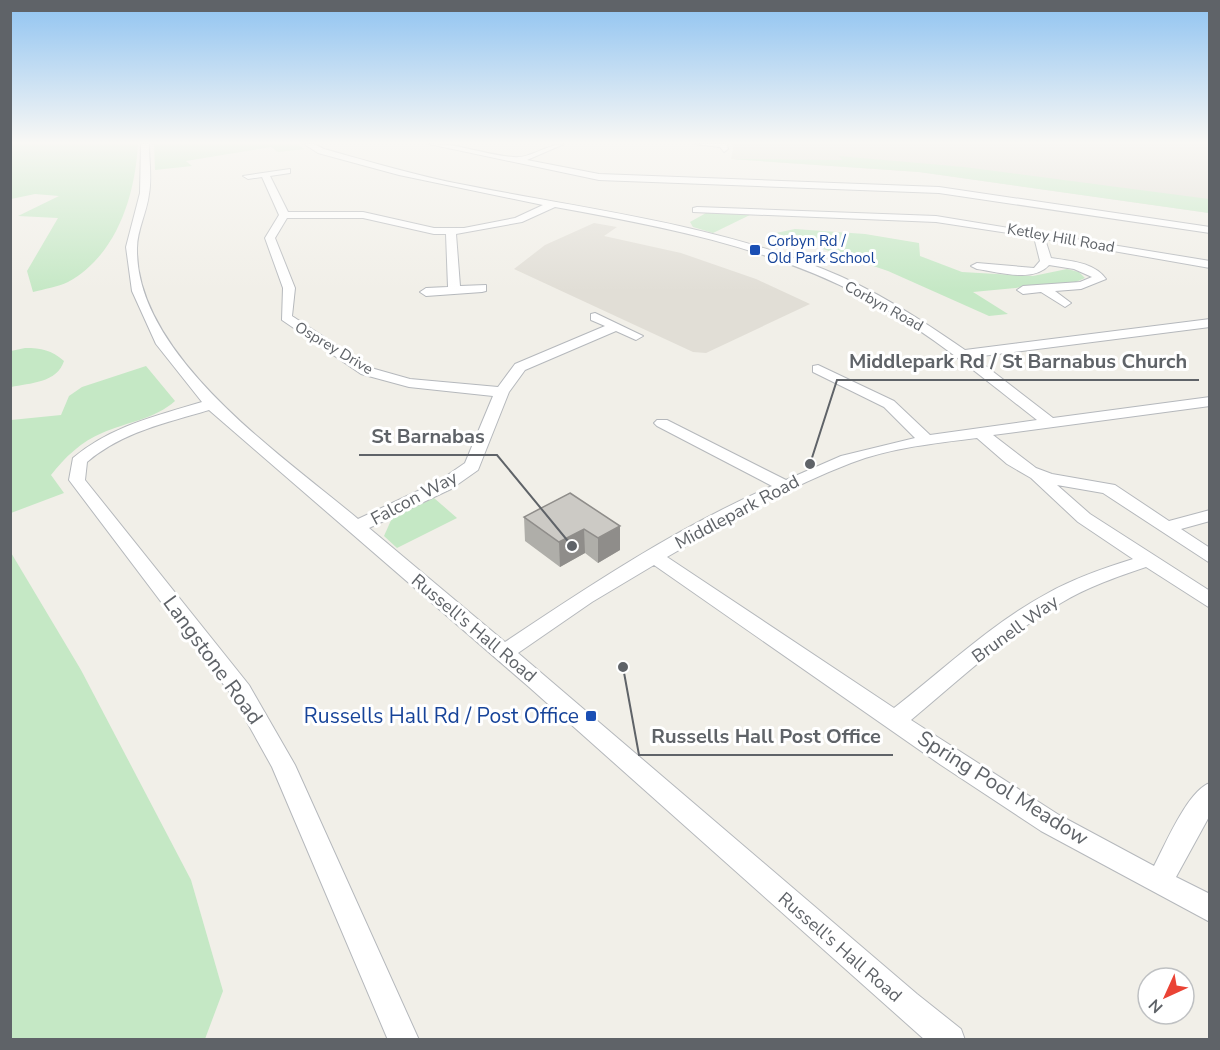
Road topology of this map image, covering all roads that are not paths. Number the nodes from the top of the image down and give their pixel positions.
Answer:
1 (145, 193) edge
2 (274, 193) edge
3 (495, 193) edge
4 (706, 193) edge
5 (965, 193) edge
6 (555, 204) junction
7 (697, 210) junction
8 (284, 214) junction
9 (675, 227) junction
10 (1209, 230) edge
11 (451, 231) junction
12 (1038, 234) junction
13 (1046, 261) junction
14 (972, 265) dead end
15 (1209, 265) edge
16 (482, 288) dead end
17 (454, 289) junction
18 (1045, 289) junction
19 (1023, 290) dead end
20 (426, 292) dead end
21 (1065, 303) dead end
22 (596, 317) dead end
23 (1209, 323) edge
24 (615, 327) junction
25 (636, 336) dead end
26 (961, 355) junction
27 (818, 369) dead end
28 (502, 392) junction
29 (1209, 401) edge
30 (212, 404) junction
31 (662, 423) dead end
32 (1051, 424) junction
33 (981, 433) junction
34 (926, 440) junction
35 (1031, 472) junction
36 (785, 486) junction
37 (1209, 515) edge
38 (356, 527) junction
39 (1168, 527) junction
40 (654, 557) junction
41 (1209, 557) edge
42 (1146, 561) junction
43 (1209, 602) edge
44 (503, 653) junction
45 (896, 719) junction
46 (1209, 793) edge
47 (1160, 881) junction
48 (1209, 909) edge
49 (404, 1040) edge
50 (950, 1040) edge

1 - 30 street, Russell's Hall Road
2 - 8 street
3 - 6 street, Corbyn Road
4 - 7 street
5 - 10 street
6 - 9 street, Corbyn Road
6 - 11 street
7 - 9 street
7 - 12 street, Ketley Hill Road
8 - 11 street
8 - 28 street, Osprey Drive
9 - 26 street, Corbyn Road
11 - 17 street
12 - 13 street
12 - 15 street, Ketley Hill Road
13 - 14 street
13 - 18 street
16 - 17 street
17 - 20 street
18 - 19 street
18 - 21 street
22 - 24 street
23 - 26 street
24 - 25 street
24 - 28 street, Falcon Way
26 - 32 street, Corbyn Road
27 - 34 street
28 - 38 street, Falcon Way
29 - 32 street, Middlepark Road
30 - 38 street, Russell's Hall Road
30 - 49 street, Langstone Road
31 - 36 street
32 - 33 street, Middlepark Road
33 - 34 street, Middlepark Road
33 - 35 street
34 - 36 street, Middlepark Road
35 - 39 street
35 - 42 street
36 - 40 street, Middlepark Road
37 - 39 street
38 - 44 street, Russell's Hall Road
39 - 41 street
40 - 44 street, Middlepark Road
40 - 45 street, Spring Pool Meadow
42 - 43 street
42 - 45 street, Brunell Way
44 - 50 street, Russell's Hall Road
45 - 47 street, Spring Pool Meadow
46 - 47 street
47 - 48 street, Spring Pool Meadow

